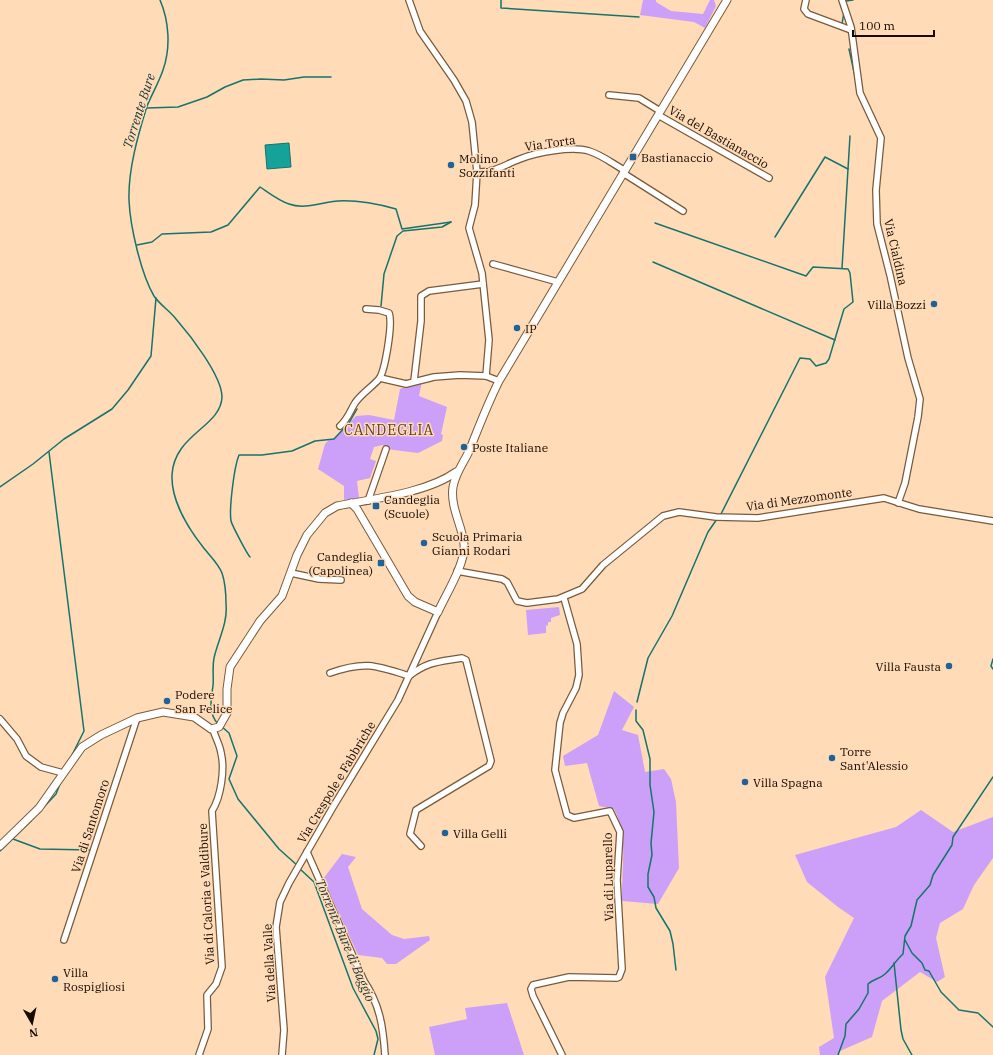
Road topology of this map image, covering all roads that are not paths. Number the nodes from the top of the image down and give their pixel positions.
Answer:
1 (409, 0) edge
2 (727, 0) edge
3 (806, 0) edge
4 (843, 2) edge
5 (851, 30) junction
6 (609, 95) dead end
7 (659, 113) junction
8 (477, 172) junction
9 (623, 172) junction
10 (769, 178) dead end
11 (683, 211) dead end
12 (493, 264) dead end
13 (558, 282) junction
14 (483, 284) junction
15 (366, 309) dead end
16 (486, 376) junction
17 (380, 378) junction
18 (414, 381) junction
19 (499, 381) junction
20 (340, 426) dead end
21 (386, 448) dead end
22 (456, 472) junction
23 (364, 501) junction
24 (351, 503) junction
25 (898, 503) junction
26 (357, 509) junction
27 (993, 521) edge
28 (457, 572) junction
29 (291, 573) junction
30 (341, 580) dead end
31 (564, 598) junction
32 (438, 612) junction
33 (330, 673) dead end
34 (409, 676) junction
35 (137, 718) junction
36 (0, 719) edge
37 (218, 726) junction
38 (63, 773) junction
39 (0, 846) edge
40 (421, 846) dead end
41 (307, 852) junction
42 (64, 940) dead end
43 (199, 1055) edge
44 (282, 1055) edge
45 (385, 1055) edge
46 (562, 1055) edge

1 - 8 street
2 - 7 main road
3 - 5 street
4 - 5 street, Via Cialdina
5 - 25 street, Via Cialdina
6 - 7 street, Via del Bastianaccio
7 - 9 main road
7 - 10 street, Via del Bastianaccio
8 - 9 street, Via Torta
8 - 14 street
9 - 11 street, Via Torta
9 - 13 main road
12 - 13 street
13 - 19 main road
14 - 16 street
14 - 18 street
15 - 17 street
16 - 18 street
16 - 19 street
17 - 18 street
17 - 20 street
19 - 22 main road
21 - 23 street
22 - 23 main road
22 - 28 main road
23 - 24 main road
23 - 26 main road
24 - 26 main road
24 - 29 main road
25 - 27 street, Via di Mezzomonte
25 - 31 street, Via di Mezzomonte
26 - 32 main road
28 - 31 street, Via di Mezzomonte
28 - 32 main road
29 - 30 street
29 - 37 main road
31 - 46 street, Via di Luparello
32 - 34 street, Via Crespole e Fabbriche
33 - 34 street
34 - 40 street
34 - 41 street, Via Crespole e Fabbriche
35 - 37 main road
35 - 38 main road
35 - 42 street, Via di Santomoro
36 - 38 street
37 - 43 street, Via di Caloria e Valdibure
38 - 39 main road
41 - 44 street, Via della Valle
41 - 45 street, Via Crespole e Fabbriche

